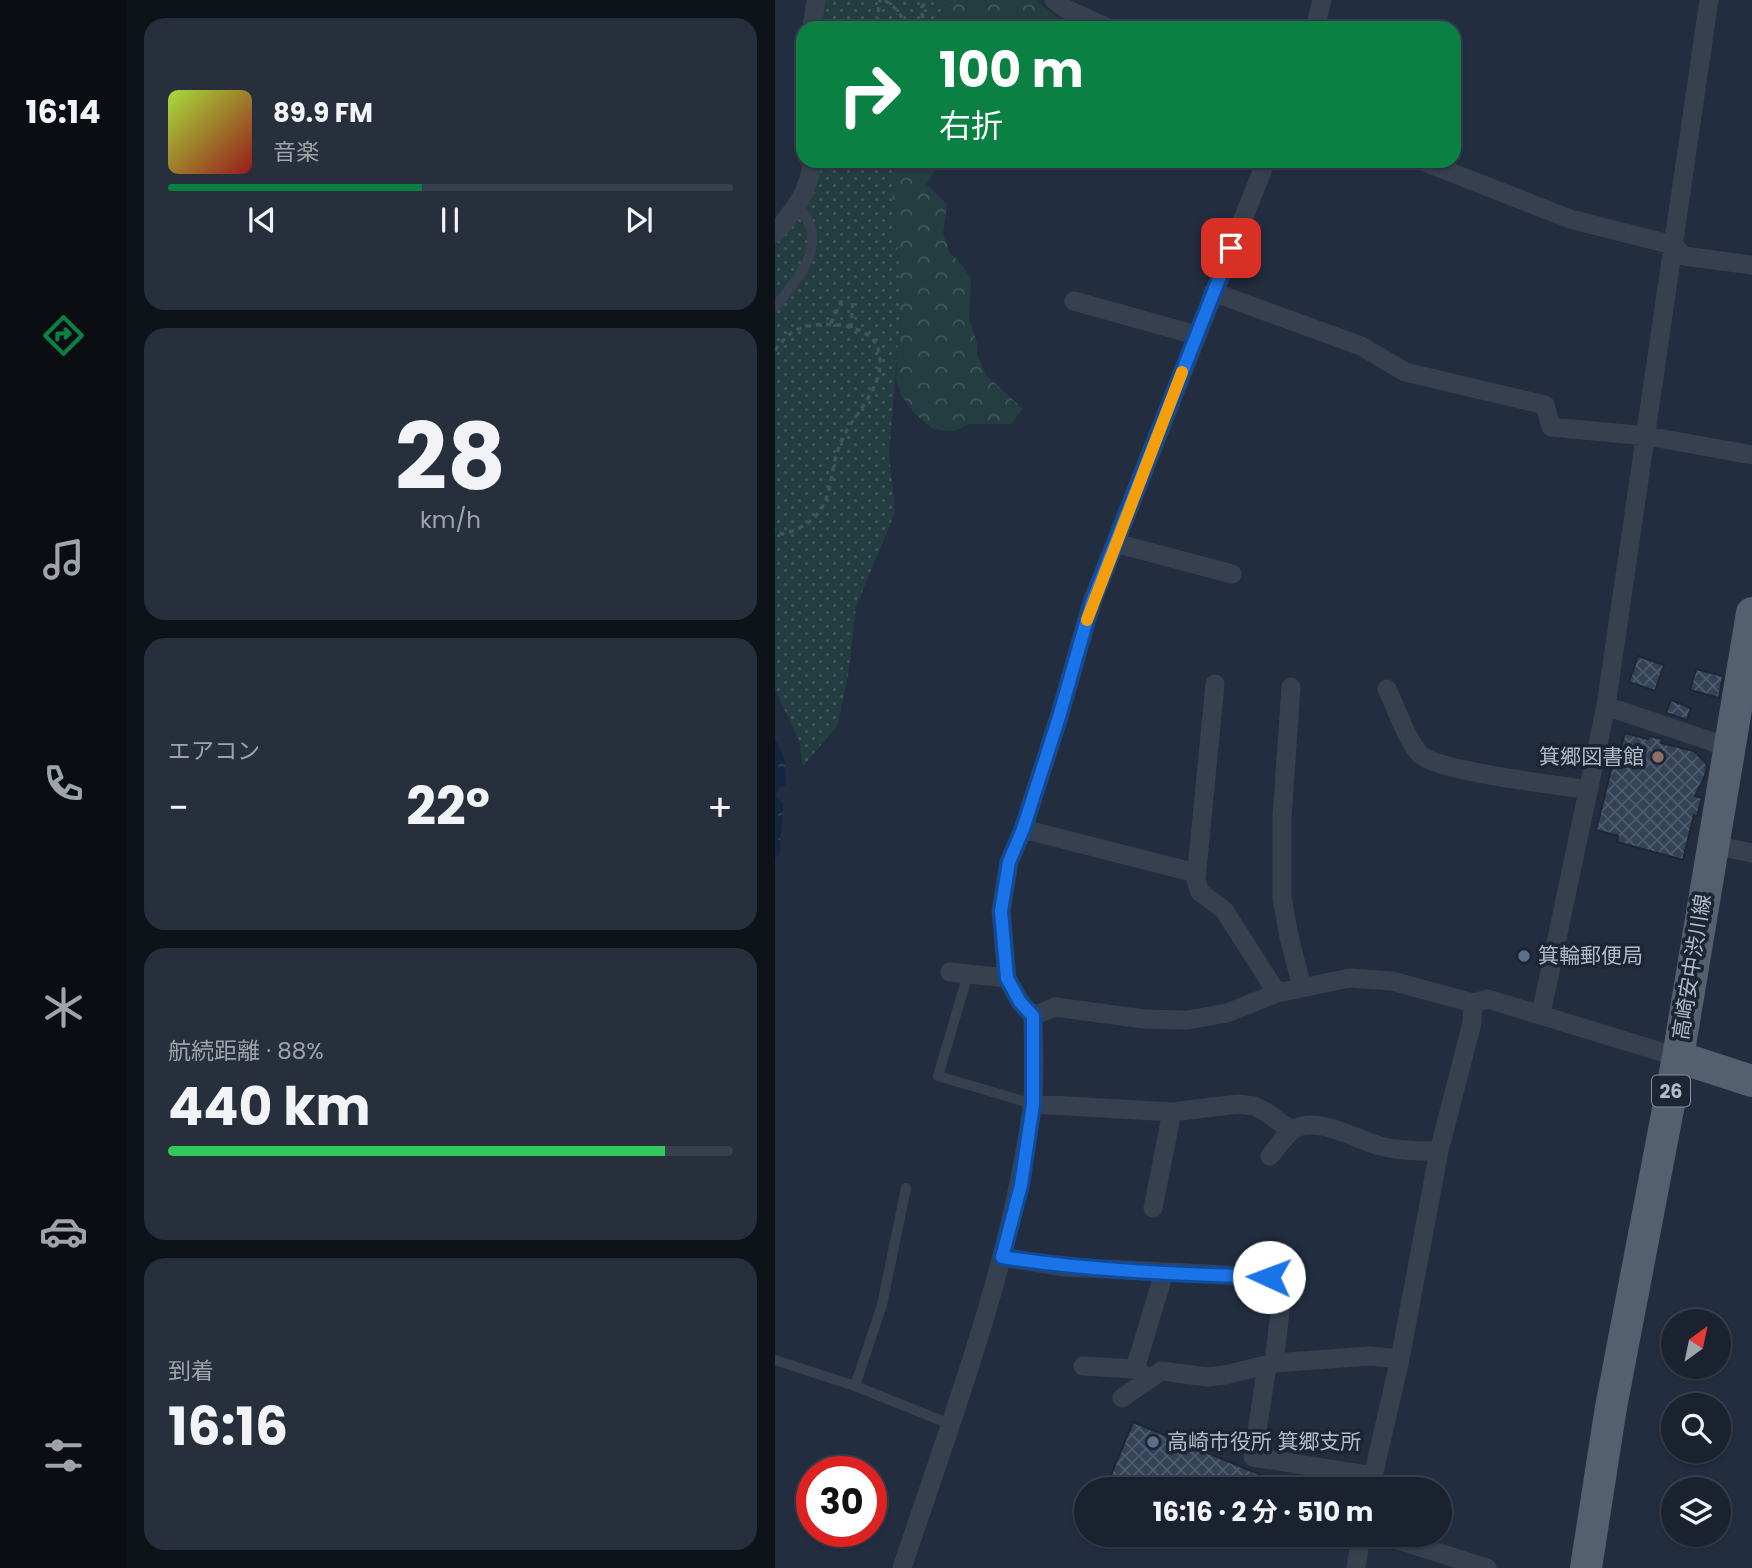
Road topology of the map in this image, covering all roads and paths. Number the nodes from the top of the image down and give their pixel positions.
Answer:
1 (816, 0) edge
2 (879, 0) edge
3 (885, 0) edge
4 (928, 0) edge
5 (1054, 0) edge
6 (1322, 0) edge
7 (1709, 0) edge
8 (813, 21) edge
9 (878, 21) edge
10 (904, 21) edge
11 (923, 21) edge
12 (1092, 21) edge
13 (1317, 21) edge
14 (811, 168) edge
15 (1263, 168) edge
16 (1440, 168) edge
17 (798, 206) junction
18 (775, 233) edge
19 (1673, 245) junction
20 (1752, 265) edge
21 (1213, 292) junction
22 (842, 299) dead end
23 (853, 301) dead end
24 (1074, 301) dead end
25 (776, 306) edge
26 (830, 324) junction
27 (851, 328) junction
28 (1196, 335) junction
29 (775, 350) edge
30 (1647, 436) junction
31 (1752, 455) edge
32 (775, 530) edge
33 (1115, 543) junction
34 (1232, 574) dead end
35 (1752, 613) edge
36 (1215, 684) dead end
37 (1291, 687) dead end
38 (1387, 689) dead end
39 (1606, 706) junction
40 (1728, 747) junction
41 (1589, 790) junction
42 (1023, 829) junction
43 (1712, 845) junction
44 (1752, 853) edge
45 (1196, 873) junction
46 (959, 973) joint
47 (1007, 978) junction
48 (1302, 987) junction
49 (1277, 993) junction
50 (1473, 1003) junction
51 (1541, 1014) junction
52 (1033, 1016) junction
53 (1678, 1057) junction
54 (1752, 1081) edge
55 (1033, 1104) junction
56 (1172, 1112) junction
57 (1292, 1131) junction
58 (1439, 1151) junction
59 (1270, 1156) dead end
60 (906, 1188) dead end
61 (1153, 1208) dead end
62 (1002, 1257) junction
63 (1164, 1273) junction
64 (1400, 1359) junction
65 (775, 1360) edge
66 (1270, 1364) junction
67 (1083, 1366) dead end
68 (1142, 1374) junction
69 (855, 1386) junction
70 (1122, 1398) dead end
71 (950, 1424) junction
72 (1347, 1477) edge
73 (1372, 1477) edge
74 (1359, 1547) edge
75 (1420, 1547) edge
76 (902, 1568) edge
77 (1356, 1568) edge
78 (1487, 1568) edge
79 (1586, 1568) edge

1 - 8 street
2 - 9 path
3 - 10 path
4 - 11 path
5 - 12 street
6 - 13 street
7 - 19 street
14 - 17 street
15 - 21 street
16 - 19 street
17 - 18 street
17 - 25 lane
19 - 20 street
19 - 30 street
21 - 28 street
21 - 30 street
22 - 26 path
23 - 27 path
24 - 28 street
26 - 27 path
26 - 29 path
27 - 32 path
28 - 33 street
30 - 31 street
30 - 39 street
33 - 34 street
33 - 42 street
35 - 40 main road, 高崎安中渋川線 / 26
36 - 45 street
37 - 48 street
38 - 41 street
39 - 40 street
39 - 41 street
40 - 43 main road, 高崎安中渋川線 / 26
41 - 51 street
42 - 45 street
42 - 47 street
43 - 44 street
43 - 53 main road, 高崎安中渋川線 / 26
45 - 49 street
46 - 47 street
46 - 55 lane
47 - 52 street
48 - 49 street
48 - 50 street
49 - 52 street
50 - 51 street
50 - 58 street
51 - 53 street
52 - 55 street
53 - 54 main road
53 - 79 main road, 高崎安中渋川線 / 26
55 - 56 street
55 - 62 street
56 - 57 street
56 - 61 street
57 - 58 street
57 - 59 street
58 - 64 street
60 - 69 lane
62 - 63 street
62 - 71 street
63 - 66 street
63 - 68 street
64 - 66 street
64 - 73 street
65 - 69 lane
66 - 68 street
66 - 72 street
67 - 68 street
68 - 70 street
69 - 71 lane
71 - 76 street
74 - 77 street
75 - 78 street

